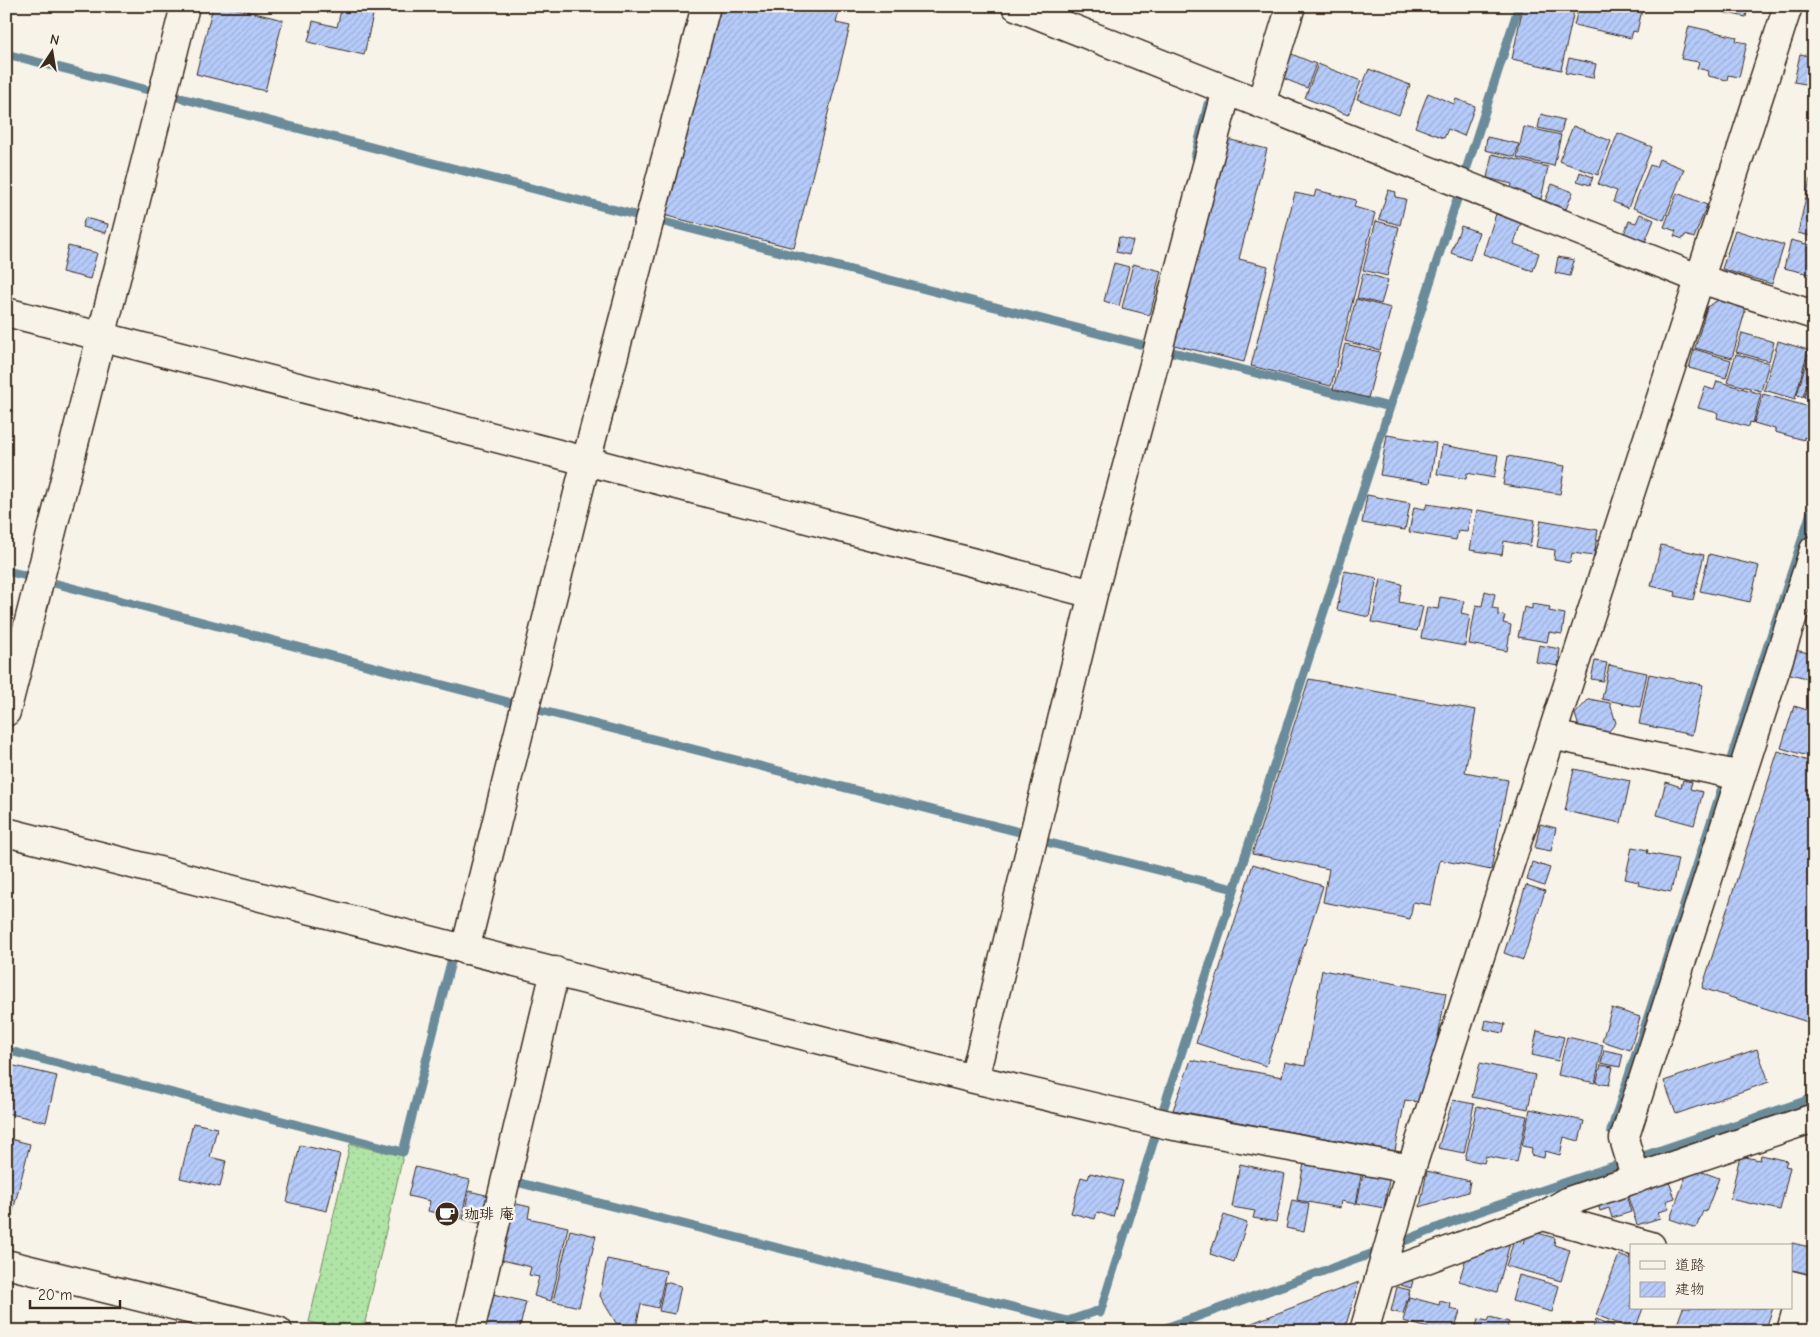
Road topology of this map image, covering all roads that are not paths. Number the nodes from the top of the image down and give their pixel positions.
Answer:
1 (184, 6) edge
2 (706, 6) edge
3 (1016, 6) edge
4 (1291, 6) edge
5 (1788, 6) edge
6 (1227, 90) junction
7 (1261, 103) junction
8 (1700, 279) junction
9 (6, 312) edge
10 (1814, 315) edge
11 (100, 335) junction
12 (586, 461) junction
13 (1814, 550) edge
14 (1093, 594) junction
15 (6, 712) edge
16 (1552, 735) junction
17 (1741, 776) junction
18 (6, 832) edge
19 (465, 950) junction
20 (555, 971) junction
21 (974, 1079) junction
22 (1814, 1118) edge
23 (1411, 1169) junction
24 (1634, 1175) junction
25 (1543, 1216) junction
26 (1644, 1244) edge
27 (6, 1264) edge
28 (1382, 1271) junction
29 (1803, 1288) edge
30 (278, 1331) edge
31 (470, 1331) edge
32 (1364, 1331) edge
33 (1792, 1331) edge

1 - 11 street
2 - 12 street
3 - 6 street
4 - 7 street
5 - 8 street
6 - 7 street
6 - 14 street
7 - 8 street
8 - 10 street
8 - 16 street
9 - 11 street
11 - 12 street
11 - 15 street
12 - 14 street
12 - 19 street
13 - 17 street
14 - 21 street
16 - 17 street
16 - 23 street
17 - 24 street
18 - 19 street
19 - 20 street
20 - 21 street
20 - 31 street
21 - 23 street
22 - 24 street
23 - 28 street
24 - 25 street
25 - 26 street
25 - 28 street
27 - 30 street
28 - 32 street
29 - 33 street

